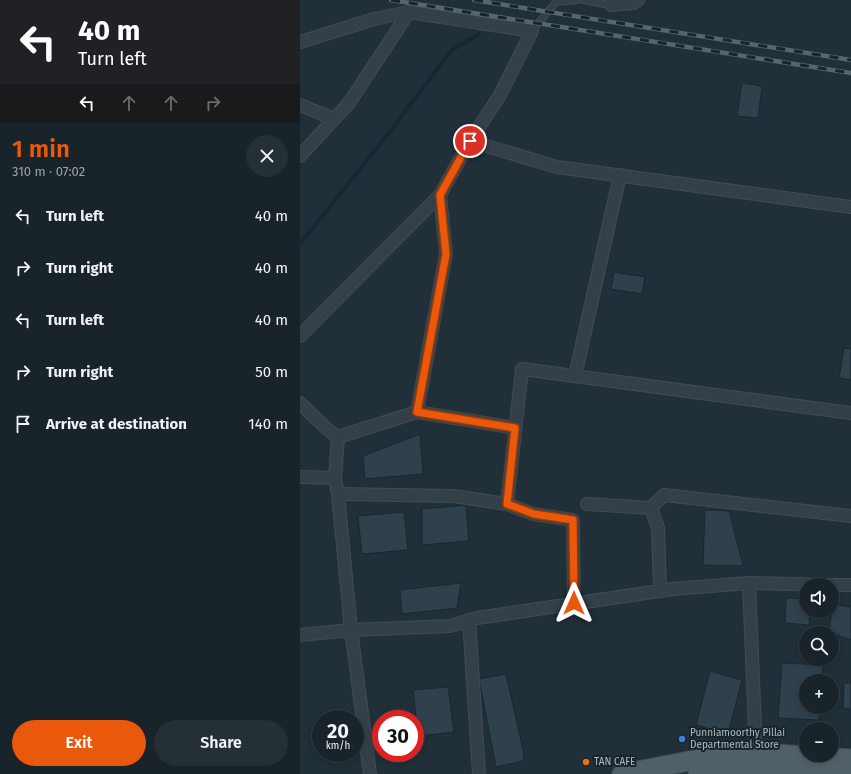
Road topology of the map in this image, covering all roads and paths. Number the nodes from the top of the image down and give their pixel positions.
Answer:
1 (578, 0) edge
2 (583, 0) edge
3 (638, 0) edge
4 (611, 5) joint
5 (409, 12) junction
6 (532, 31) junction
7 (300, 42) edge
8 (300, 105) edge
9 (334, 120) junction
10 (470, 141) junction
11 (300, 156) edge
12 (620, 175) junction
13 (440, 195) junction
14 (851, 207) edge
15 (300, 336) edge
16 (575, 376) junction
17 (300, 402) edge
18 (417, 412) junction
19 (851, 413) edge
20 (515, 428) junction
21 (338, 438) junction
22 (300, 477) edge
23 (335, 478) junction
24 (338, 494) junction
25 (507, 504) junction
26 (587, 504) dead end
27 (651, 508) junction
28 (851, 516) edge
29 (749, 583) junction
30 (799, 584) edge
31 (839, 585) edge
32 (851, 585) edge
33 (660, 591) junction
34 (574, 603) junction
35 (469, 620) junction
36 (352, 630) junction
37 (300, 635) edge
38 (756, 753) junction
39 (851, 759) edge
40 (851, 773) edge
41 (370, 774) edge
42 (479, 774) edge
43 (622, 774) edge
44 (698, 774) edge

1 - 6 lane
2 - 4 lane
3 - 4 street
5 - 6 street
5 - 7 street
5 - 9 street
6 - 10 street
8 - 9 street
9 - 11 street
10 - 12 street
10 - 13 street
12 - 14 street
12 - 16 street
13 - 15 street
13 - 18 street
16 - 19 street
16 - 20 street
17 - 21 street
18 - 20 street
18 - 21 street
20 - 25 street
21 - 23 street
22 - 23 street
23 - 24 street
24 - 25 street
24 - 36 street
25 - 34 street
26 - 27 street
27 - 28 street
27 - 33 street
29 - 30 street
29 - 33 street
29 - 38 street
31 - 32 street
33 - 34 street
34 - 35 street
35 - 36 street
35 - 42 street
36 - 37 street
36 - 41 street
38 - 39 main road
38 - 43 main road
40 - 44 main road

